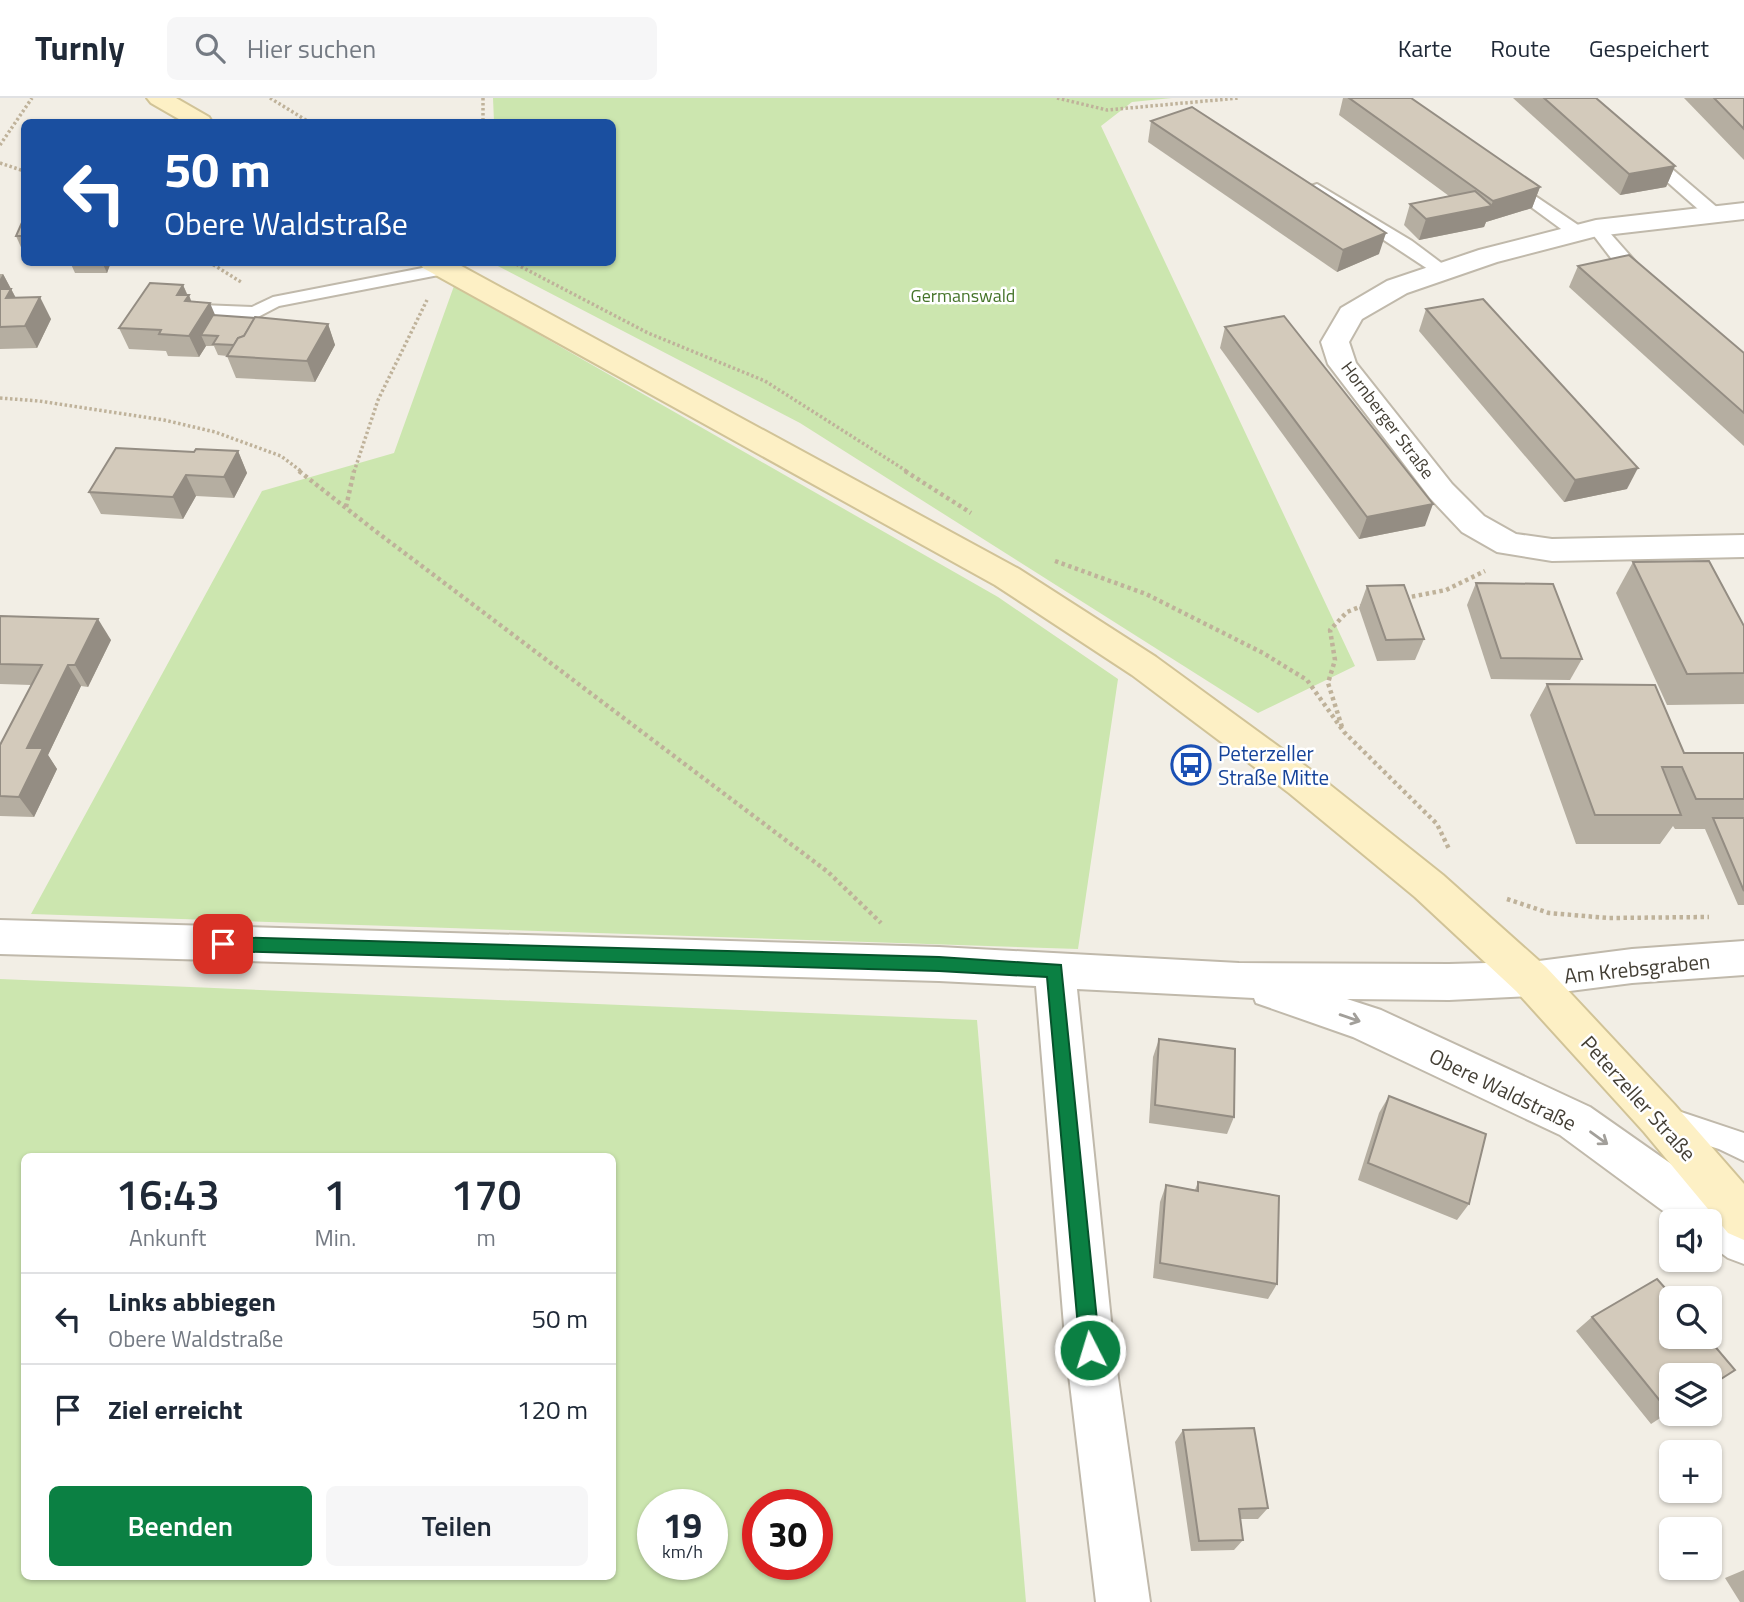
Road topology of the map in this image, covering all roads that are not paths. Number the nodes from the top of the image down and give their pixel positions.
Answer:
1 (159, 98) edge
2 (195, 119) edge
3 (1629, 140) edge
4 (1493, 173) edge
5 (1301, 179) edge
6 (1744, 211) edge
7 (1713, 213) junction
8 (1587, 230) junction
9 (438, 266) edge
10 (1443, 271) junction
11 (1659, 296) edge
12 (201, 310) edge
13 (1744, 546) edge
14 (0, 937) edge
15 (1744, 958) edge
16 (1055, 970) junction
17 (1531, 979) junction
18 (1239, 980) junction
19 (1659, 1118) junction
20 (1744, 1148) edge
21 (1744, 1218) edge
22 (1744, 1242) edge
23 (1123, 1602) edge

1 - 2 main road
3 - 7 lane
4 - 8 lane
5 - 10 lane
6 - 7 street, Hornberger Straße
7 - 8 street, Hornberger Straße
8 - 10 street, Hornberger Straße
8 - 11 lane
9 - 12 lane
9 - 17 main road, Peterzeller Straße
10 - 13 street, Hornberger Straße
14 - 16 street, Obere Waldstraße
15 - 17 street, Am Krebsgraben
16 - 18 street, Obere Waldstraße
16 - 23 street
17 - 18 street, Obere Waldstraße
17 - 19 main road, Peterzeller Straße
18 -> 22 street, Obere Waldstraße
19 - 20 lane
19 - 21 main road, Peterzeller Straße

